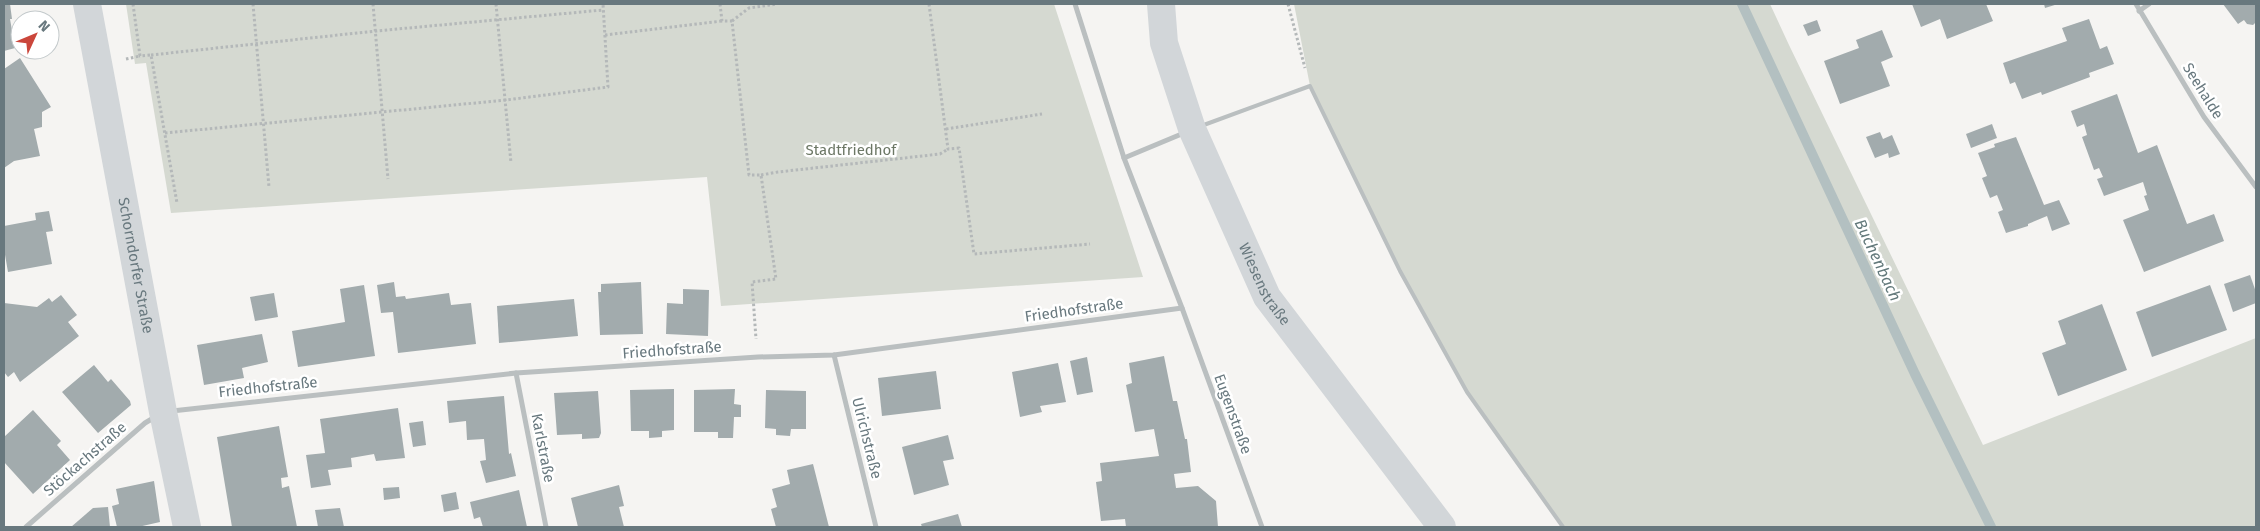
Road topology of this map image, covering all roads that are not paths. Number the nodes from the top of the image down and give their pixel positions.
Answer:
1 (87, 4) edge
2 (1075, 4) edge
3 (1161, 4) edge
4 (2136, 4) edge
5 (2149, 4) edge
6 (2140, 11) junction
7 (1192, 129) junction
8 (1124, 158) junction
9 (2256, 187) edge
10 (1182, 308) junction
11 (834, 355) junction
12 (516, 373) junction
13 (163, 412) junction
14 (26, 527) edge
15 (187, 527) edge
16 (546, 527) edge
17 (876, 527) edge
18 (1262, 527) edge
19 (1442, 527) edge
20 (1564, 527) edge

1 - 13 street, Schorndorfer Straße
2 - 8 street, Eugenstraße
3 - 7 street, Wiesenstraße
4 - 6 street, Seehalde
5 - 6 street
6 - 9 street, Seehalde
7 - 8 street
7 - 19 street, Wiesenstraße
7 - 20 lane
8 - 10 street, Eugenstraße
10 - 11 street, Friedhofstraße
10 - 18 street, Eugenstraße
11 - 12 street, Friedhofstraße
11 - 17 street, Ulrichstraße
12 - 13 street, Friedhofstraße
12 - 16 street, Karlstraße
13 - 14 street, Stöckachstraße
13 - 15 street, Schorndorfer Straße

